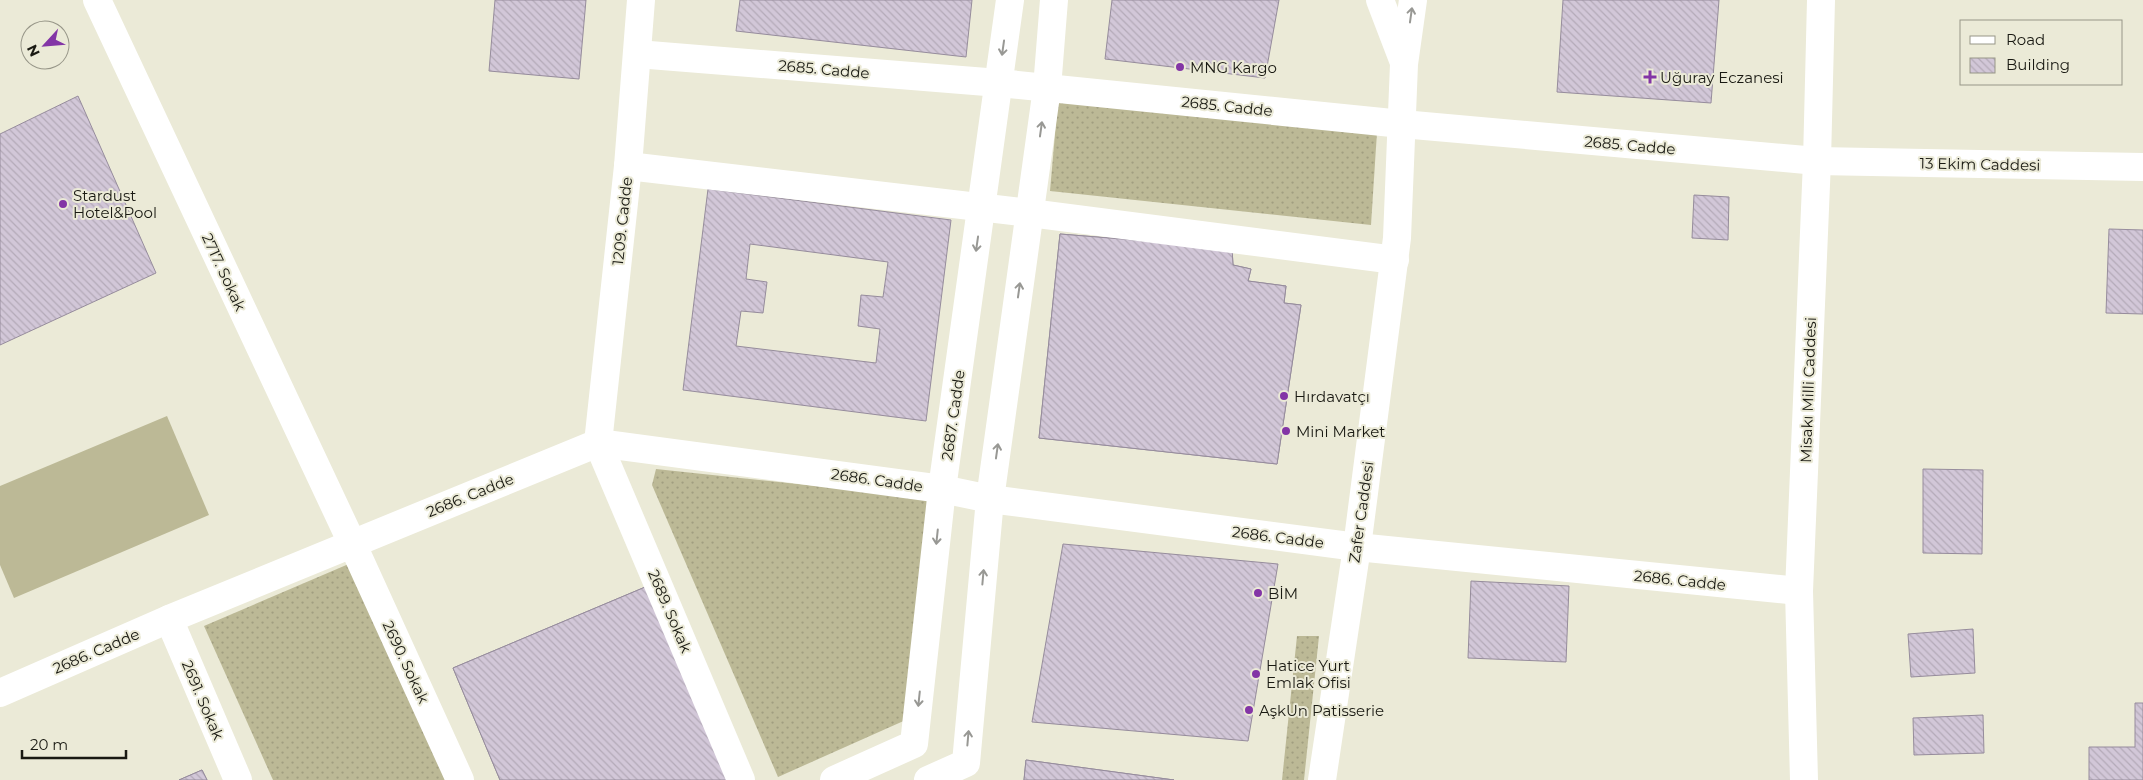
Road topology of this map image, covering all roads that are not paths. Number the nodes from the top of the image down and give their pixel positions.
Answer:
1 (96, 0) edge
2 (641, 0) edge
3 (1010, 0) edge
4 (1054, 0) edge
5 (1380, 0) edge
6 (1413, 0) edge
7 (1821, 0) edge
8 (637, 54) junction
9 (1404, 64) junction
10 (999, 83) junction
11 (1047, 88) junction
12 (1402, 124) junction
13 (1817, 161) junction
14 (628, 166) junction
15 (2143, 167) edge
16 (982, 207) junction
17 (1030, 213) junction
18 (1395, 260) junction
19 (598, 442) junction
20 (942, 489) junction
21 (990, 499) junction
22 (352, 543) junction
23 (1357, 547) junction
24 (1799, 591) junction
25 (169, 619) junction
26 (0, 693) edge
27 (238, 780) edge
28 (460, 780) edge
29 (741, 780) edge
30 (834, 780) edge
31 (928, 780) edge
32 (1322, 780) edge
33 (1804, 780) edge

1 - 22 street, 2717. Sokak
2 - 8 street, 1209. Cadde
3 -> 10 street, 2687. Cadde
4 - 11 street
5 - 9 street
9 -> 6 street, Zafer Caddesi
7 - 13 street, Misakı Milli Caddesi
8 - 10 street, 2685. Cadde
8 - 14 street, 1209. Cadde
9 - 12 street, Zafer Caddesi
10 - 11 street, 2685. Cadde
10 - 16 street, 2687. Cadde
11 - 12 street, 2685. Cadde
17 -> 11 street
12 - 13 street, 2685. Cadde
12 - 18 street, Zafer Caddesi
13 - 15 street, 13 Ekim Caddesi
13 - 24 street, Misakı Milli Caddesi
14 - 16 street
14 - 19 street, 1209. Cadde
16 - 17 street
16 -> 20 street, 2687. Cadde
17 - 18 street
21 -> 17 street
18 - 23 street, Zafer Caddesi
19 - 20 street, 2686. Cadde
19 - 22 street, 2686. Cadde
19 - 29 street, 2689. Sokak
20 - 21 street, 2686. Cadde
20 -> 30 street, 2687. Cadde
21 - 23 street, 2686. Cadde
31 -> 21 street
22 - 25 street, 2686. Cadde
22 - 28 street, 2690. Sokak
23 - 24 street, 2686. Cadde
23 - 32 street, Zafer Caddesi
24 - 33 street, Misakı Milli Caddesi
25 - 26 street, 2686. Cadde
25 - 27 street, 2691. Sokak

